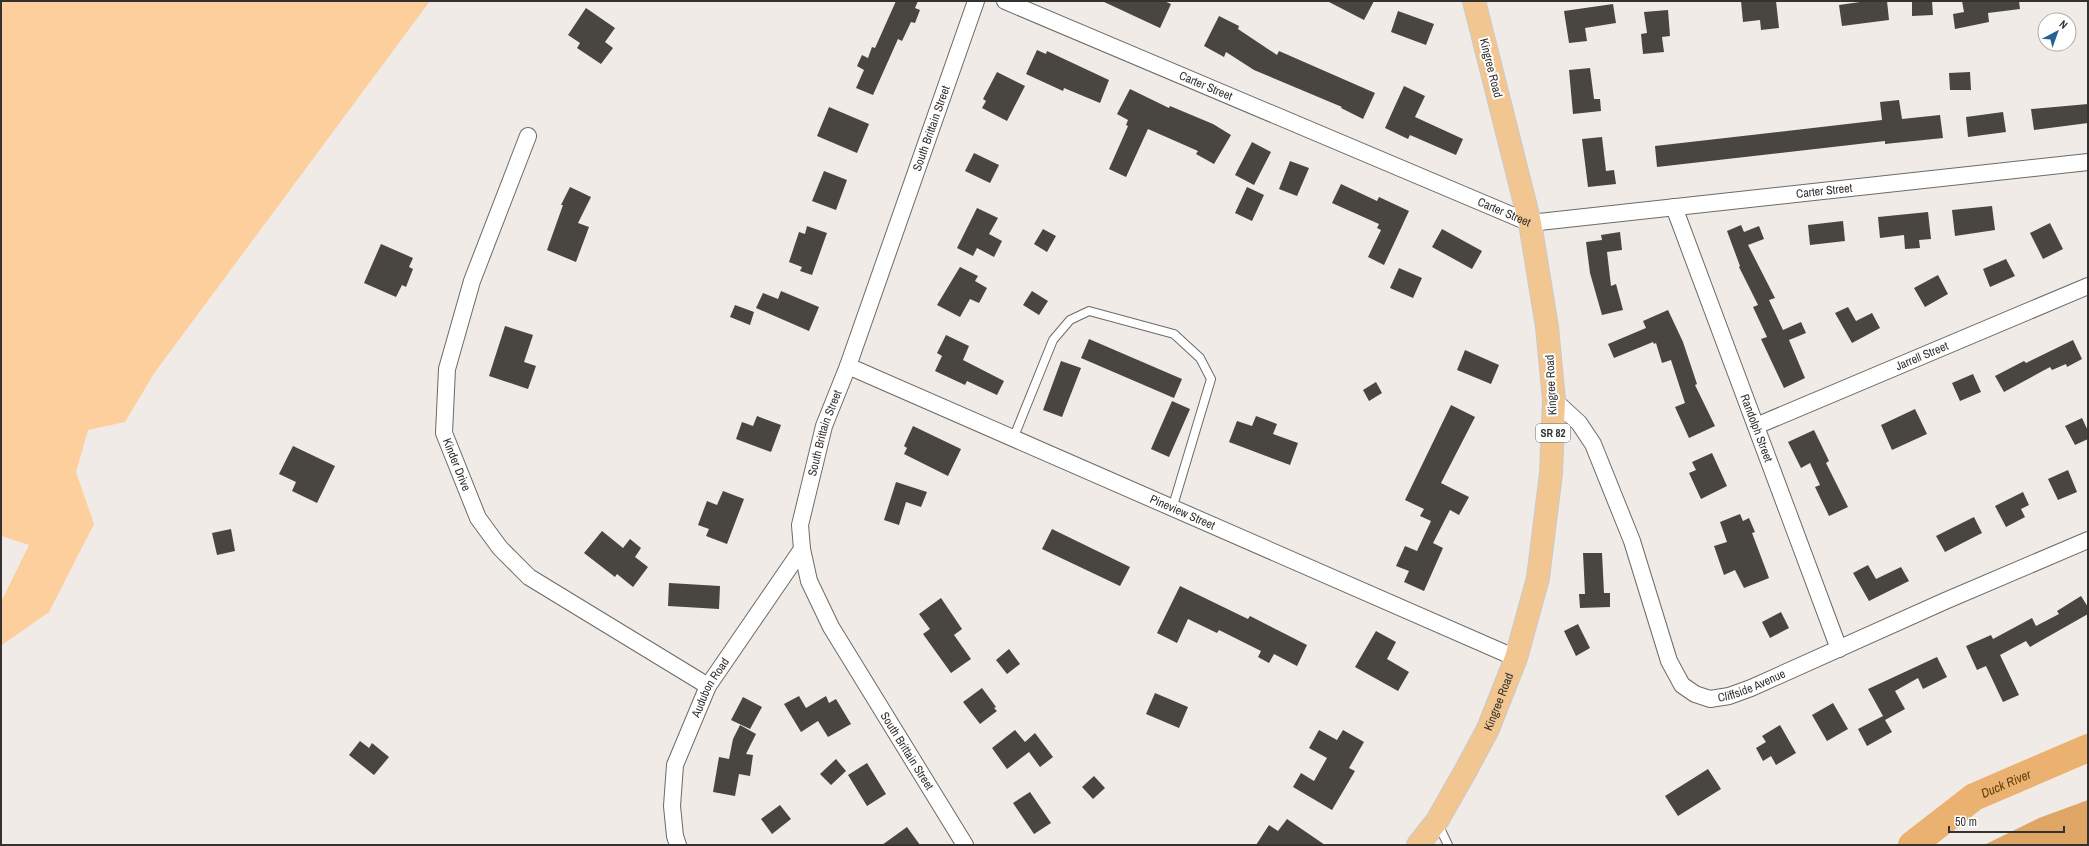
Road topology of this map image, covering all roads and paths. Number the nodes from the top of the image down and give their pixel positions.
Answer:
1 (976, 1) edge
2 (1005, 1) edge
3 (1474, 1) edge
4 (528, 136) dead end
5 (2088, 162) edge
6 (1674, 207) junction
7 (1530, 223) junction
8 (2088, 286) edge
9 (848, 366) junction
10 (1554, 400) junction
11 (1756, 426) junction
12 (1013, 438) junction
13 (1172, 509) junction
14 (2088, 540) edge
15 (802, 549) junction
16 (1839, 649) junction
17 (1516, 658) junction
18 (708, 686) junction
19 (1437, 821) junction
20 (678, 845) edge
21 (965, 845) edge
22 (1418, 845) edge
23 (1448, 845) edge

1 - 9 street, South Brittain Street
2 - 7 street, Carter Street
3 - 7 main road, Kingree Road / SR 82
4 - 18 street, Kinder Drive
5 - 6 street, Carter Street
6 - 7 street, Carter Street
6 - 11 street, Randolph Street
7 - 10 main road, Kingree Road / SR 82
8 - 11 street, Jarrell Street
9 - 12 street, Pineview Street
9 - 15 street, South Brittain Street
10 - 16 street, Cliffside Avenue
10 - 17 main road, Kingree Road / SR 82
11 - 16 street, Randolph Street
12 - 13 street, Pineview Street
12 - 13 lane
13 - 17 street, Pineview Street
14 - 16 street, Cliffside Avenue
15 - 18 street, Audubon Road
15 - 21 street, South Brittain Street
17 - 19 main road, Kingree Road / SR 82
18 - 20 street, Audubon Road
19 - 22 main road, Kingree Road / SR 82
19 - 23 lane

